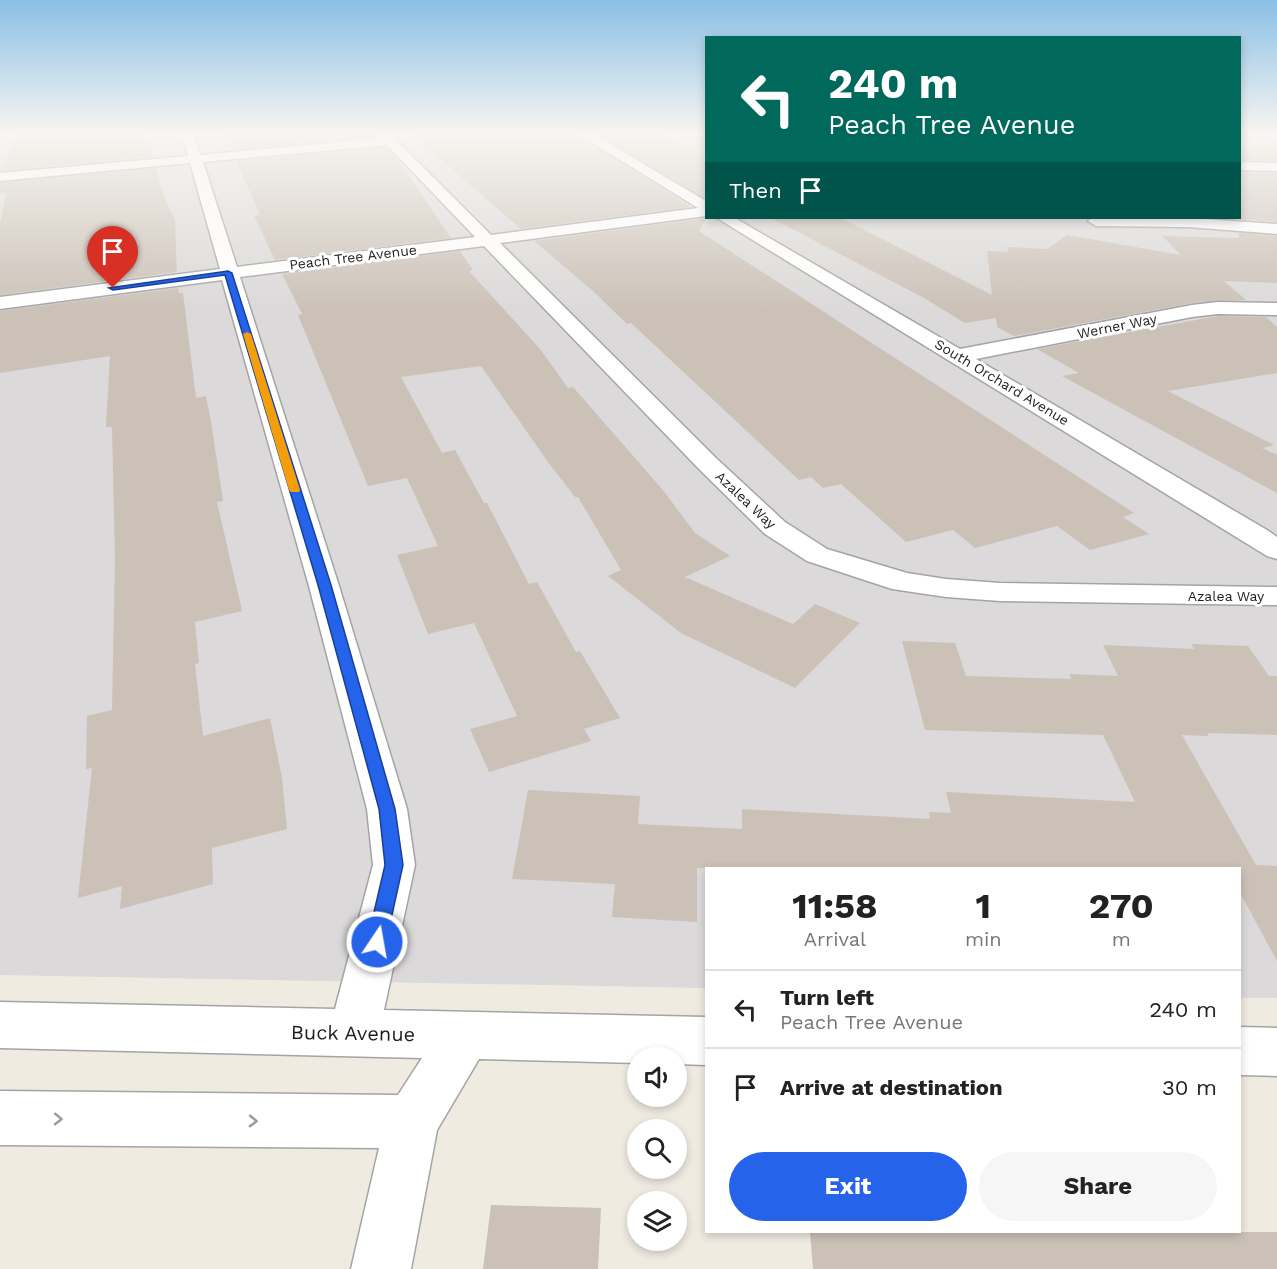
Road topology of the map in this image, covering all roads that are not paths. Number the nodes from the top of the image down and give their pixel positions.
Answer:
1 (204, 191) edge
2 (437, 191) edge
3 (680, 191) edge
4 (705, 206) edge
5 (705, 212) edge
6 (727, 219) edge
7 (1096, 221) dead end
8 (1277, 229) edge
9 (488, 240) junction
10 (228, 273) junction
11 (0, 303) edge
12 (1277, 309) edge
13 (959, 356) junction
14 (1277, 550) edge
15 (1277, 596) edge
16 (0, 1025) edge
17 (354, 1033) junction
18 (465, 1036) junction
19 (705, 1041) edge
20 (1241, 1051) edge
21 (1277, 1052) edge
22 (0, 1118) edge
23 (412, 1122) junction
24 (381, 1269) edge

1 - 10 street
2 - 9 street, Azalea Way
3 - 4 street
5 - 9 street, Peach Tree Avenue
6 - 13 street, South Orchard Avenue
7 - 8 street
9 - 10 street, Peach Tree Avenue
9 - 15 street, Azalea Way
10 - 11 street, Peach Tree Avenue
10 - 17 street
12 - 13 street, Werner Way
13 - 14 street, South Orchard Avenue
16 - 17 street, Buck Avenue
17 - 18 street, Buck Avenue
18 - 19 street, Buck Avenue
18 - 23 street
20 - 21 street
22 -> 23 street
23 - 24 street

